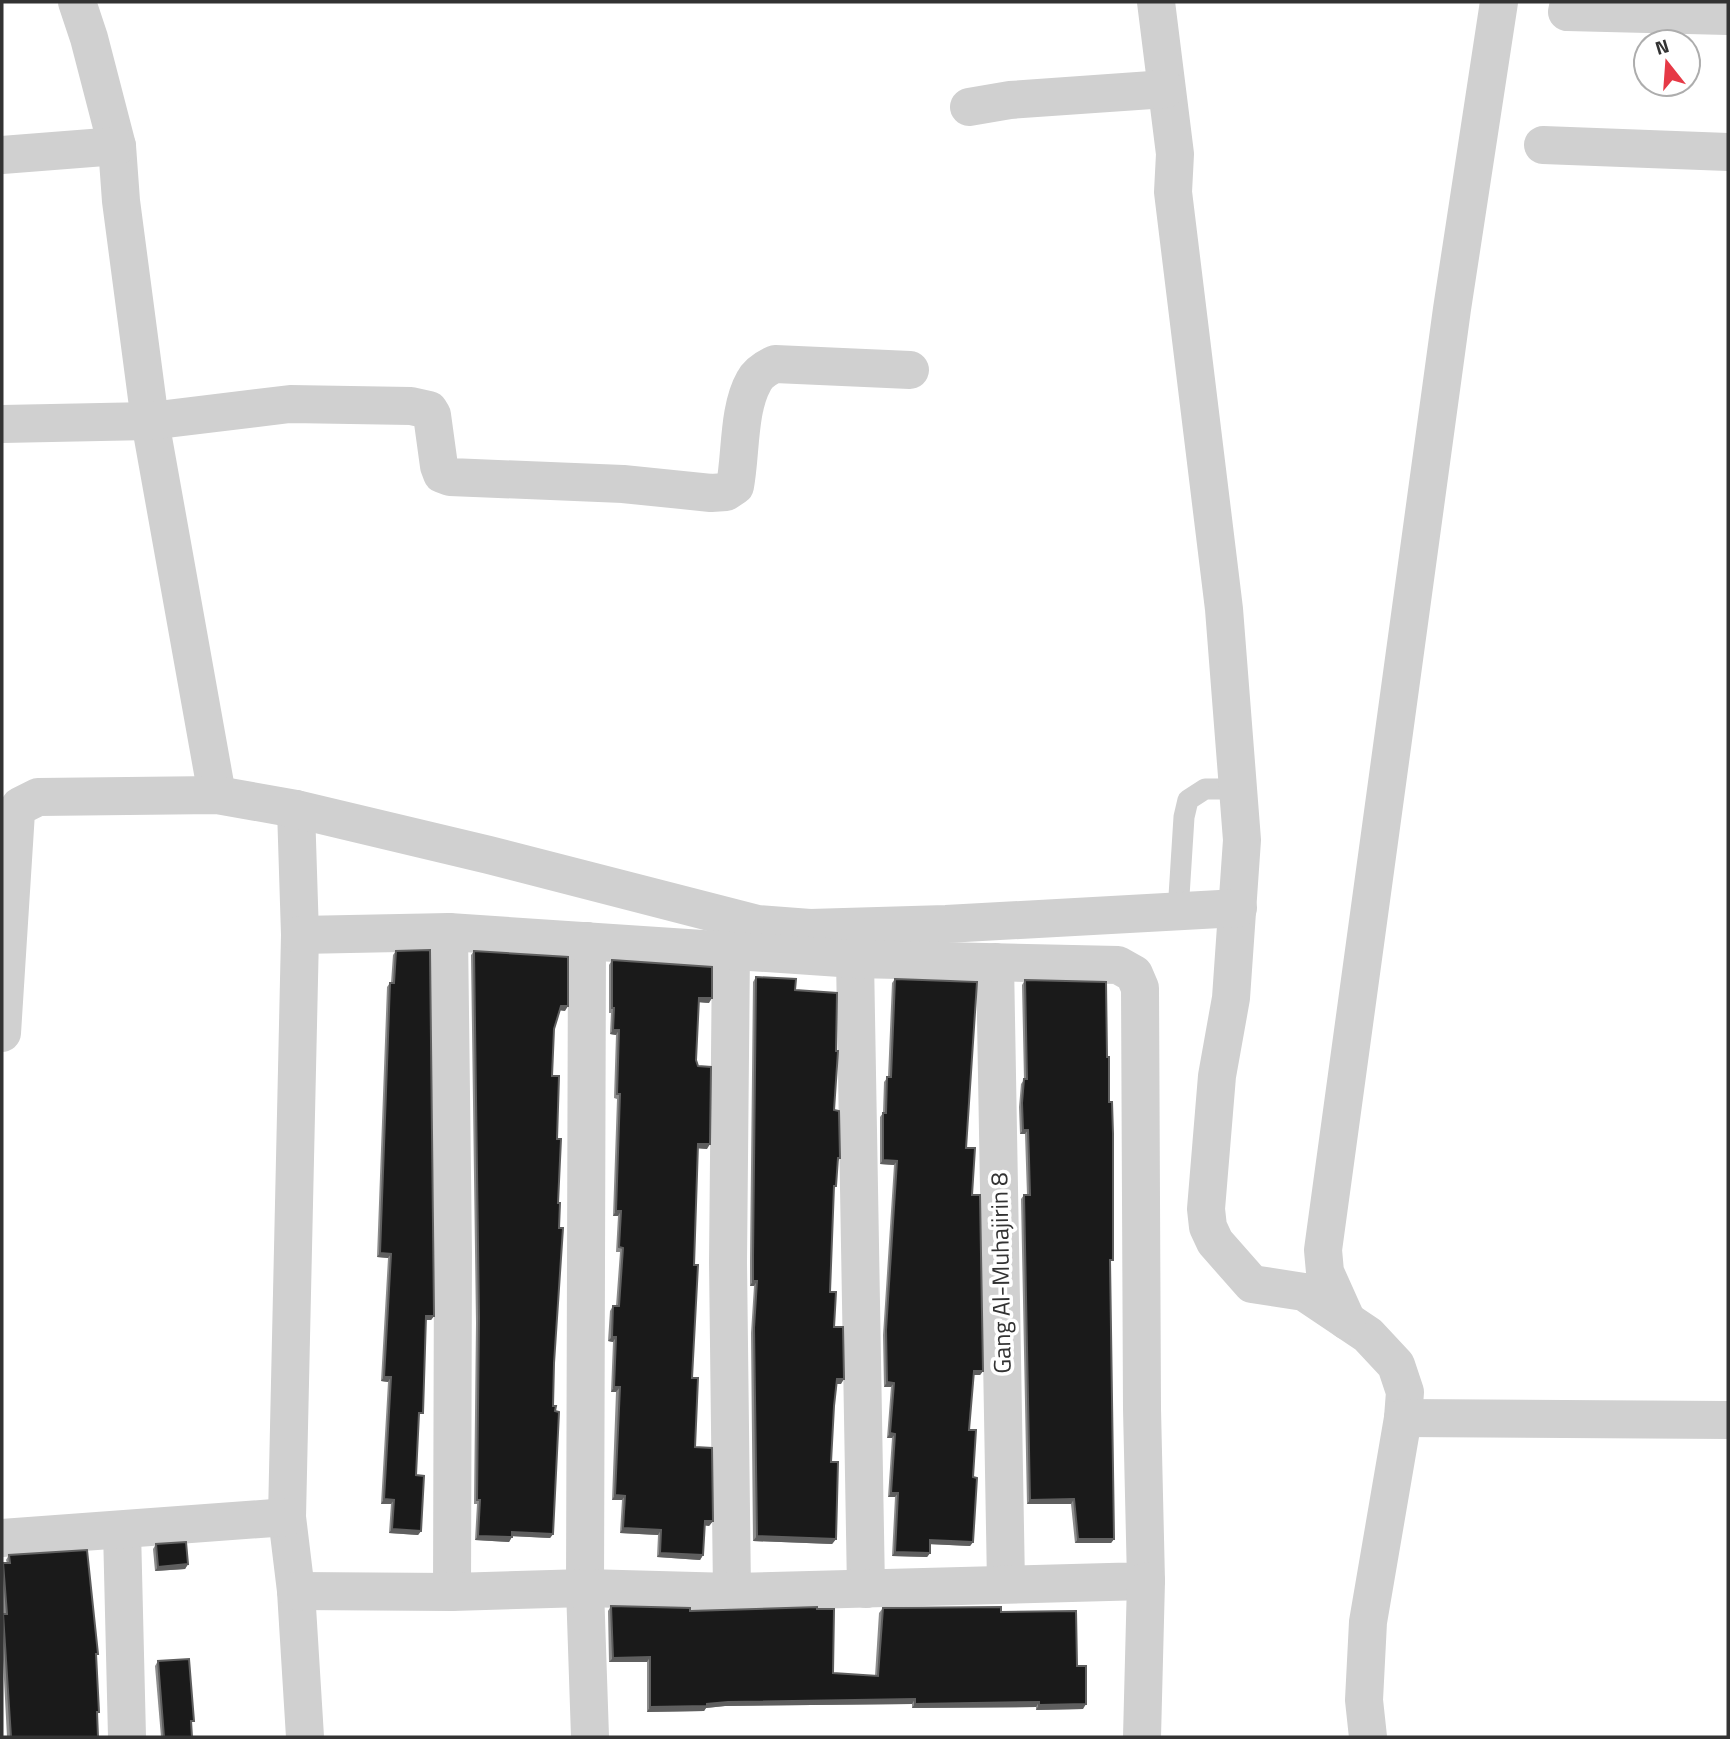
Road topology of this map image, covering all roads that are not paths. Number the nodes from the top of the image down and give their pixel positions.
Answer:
1 (77, 2) edge
2 (1156, 2) edge
3 (1499, 2) edge
4 (1569, 2) edge
5 (1728, 16) edge
6 (1166, 89) junction
7 (969, 107) dead end
8 (1543, 145) dead end
9 (117, 146) junction
10 (1728, 152) edge
11 (2, 155) edge
12 (909, 370) dead end
13 (150, 421) junction
14 (2, 424) edge
15 (1237, 789) junction
16 (217, 795) junction
17 (296, 809) junction
18 (1238, 908) junction
19 (1178, 912) junction
20 (449, 932) junction
21 (300, 935) junction
22 (587, 941) junction
23 (731, 951) junction
24 (855, 959) junction
25 (995, 962) junction
26 (2, 1033) edge
27 (1348, 1323) junction
28 (1403, 1418) junction
29 (1728, 1420) edge
30 (287, 1517) junction
31 (122, 1530) junction
32 (2, 1538) edge
33 (1146, 1581) junction
34 (1006, 1584) junction
35 (585, 1588) junction
36 (866, 1589) junction
37 (296, 1591) junction
38 (452, 1591) junction
39 (732, 1592) junction
40 (127, 1737) edge
41 (305, 1737) edge
42 (590, 1737) edge
43 (1142, 1737) edge
44 (1368, 1737) edge

1 - 9 street
2 - 6 street
3 - 27 street
4 - 5 street
6 - 7 street
6 - 15 street
8 - 10 street
9 - 11 street
9 - 13 street
12 - 13 street
13 - 14 street
13 - 16 street
15 - 18 street
15 - 19 lane
16 - 17 street
16 - 26 street
17 - 19 street
17 - 21 street
18 - 19 street
18 - 27 street
20 - 21 street
20 - 22 street
20 - 38 street
21 - 30 street
22 - 23 street
22 - 35 street
23 - 24 street
23 - 39 street
24 - 25 street
24 - 36 street
25 - 33 street
25 - 34 street, Gang Al-Muhajirin 8
27 - 28 street
28 - 29 street
28 - 44 street
30 - 31 street
30 - 37 street
31 - 32 street
31 - 40 street
33 - 34 street
33 - 43 street
34 - 36 street
35 - 38 street
35 - 39 street
35 - 42 street
36 - 39 street
37 - 38 street
37 - 41 street

